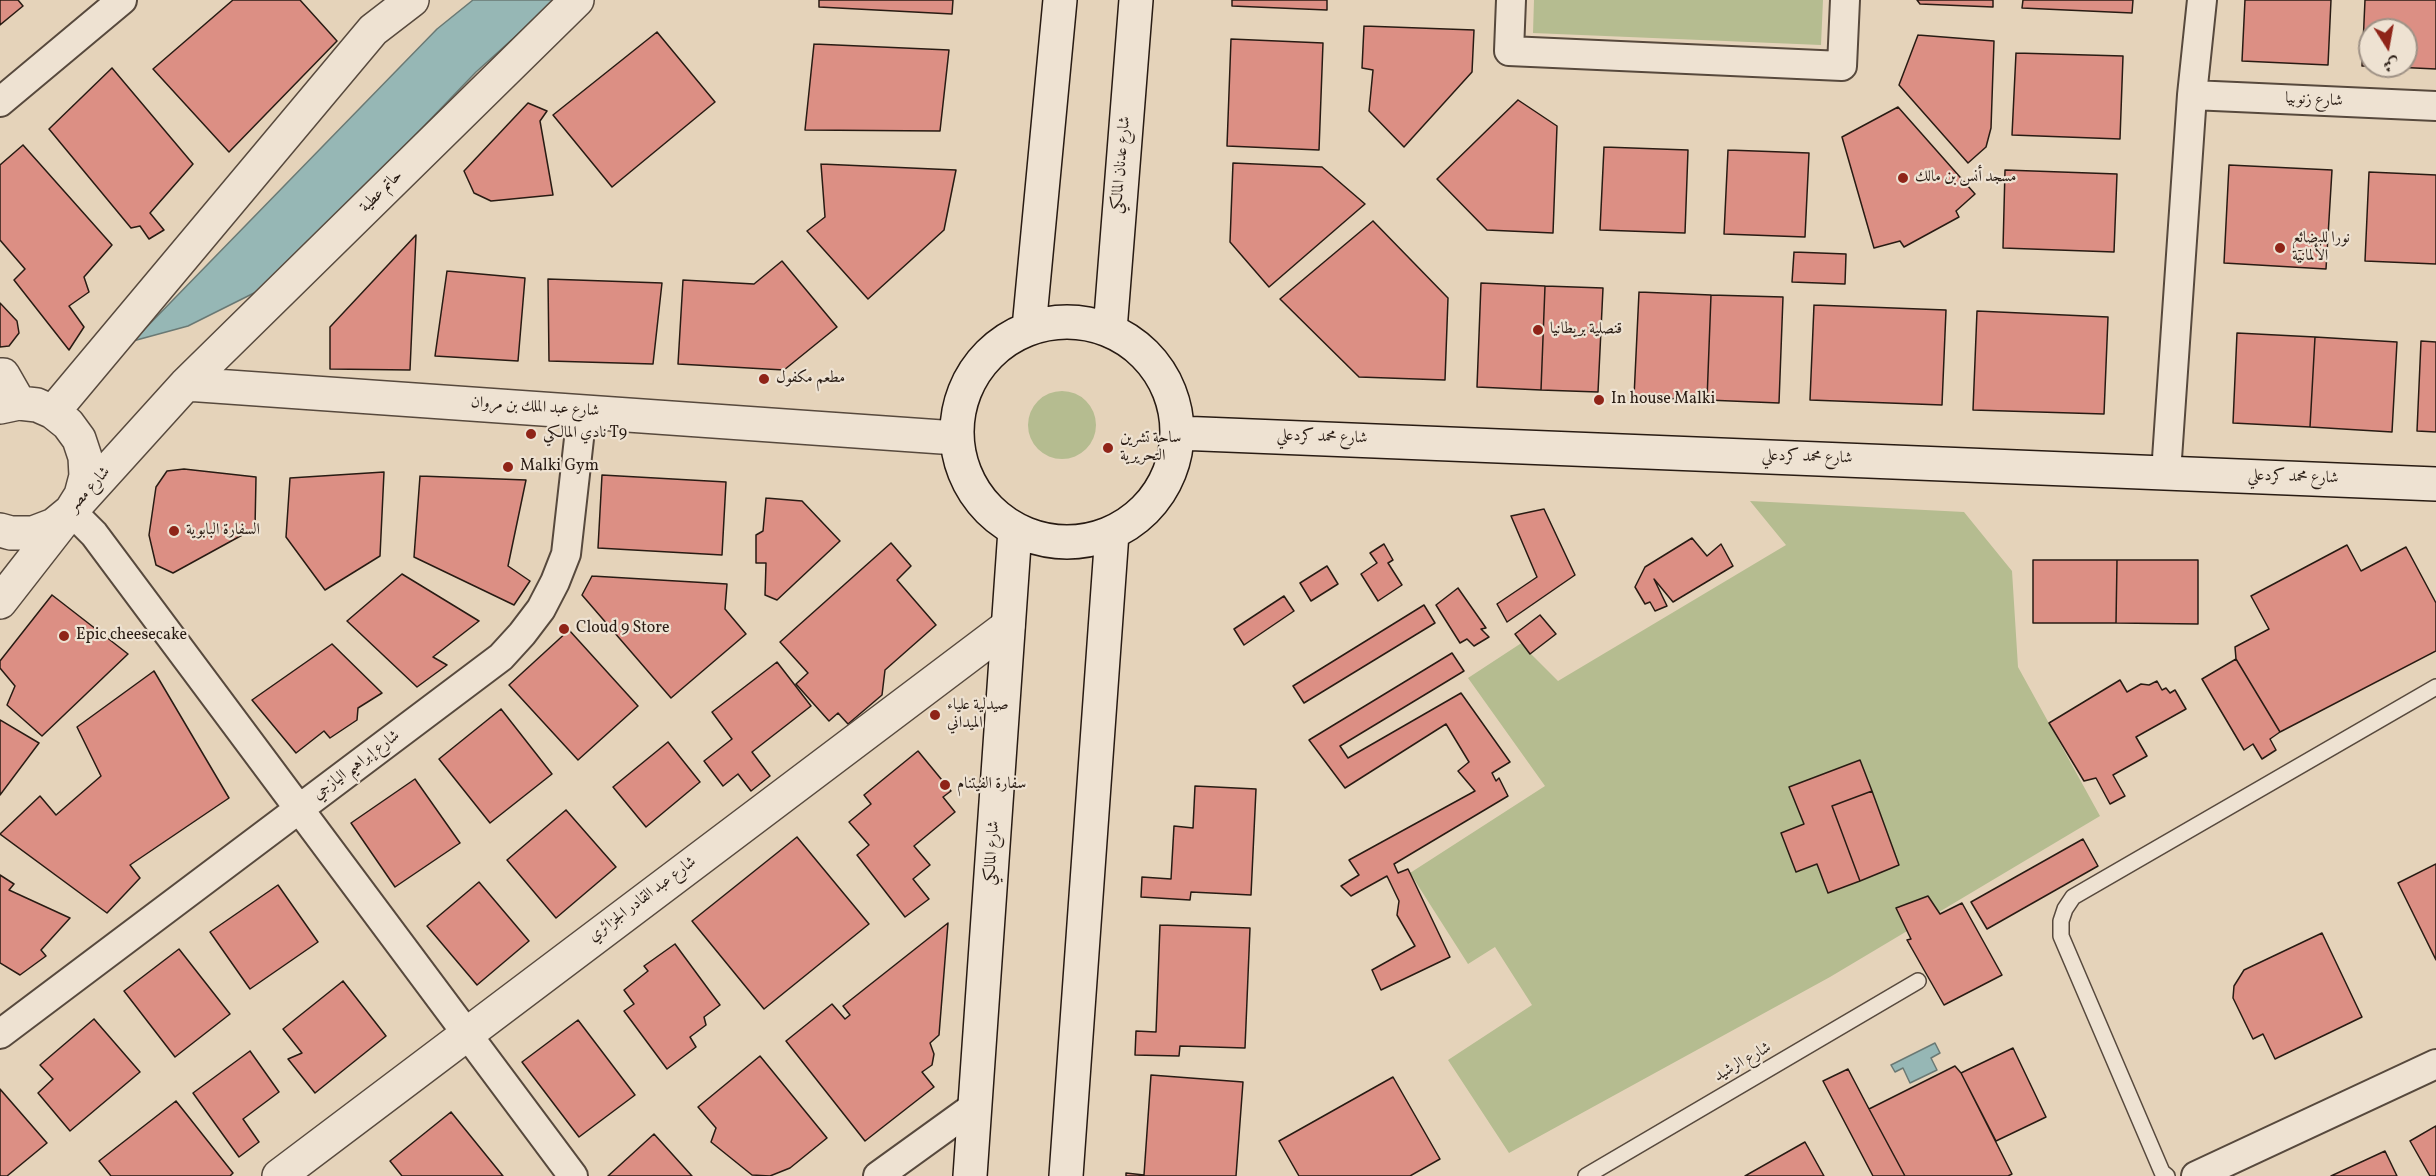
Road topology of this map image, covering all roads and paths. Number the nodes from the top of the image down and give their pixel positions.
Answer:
1 (122, 0) edge
2 (412, 0) edge
3 (577, 0) edge
4 (1060, 0) edge
5 (1136, 0) edge
6 (1511, 0) edge
7 (1845, 0) edge
8 (2202, 0) edge
9 (2192, 95) junction
10 (0, 102) edge
11 (2436, 106) edge
12 (1029, 328) junction
13 (1110, 330) junction
14 (0, 375) edge
15 (186, 384) junction
16 (10, 405) edge
17 (53, 412) junction
18 (582, 412) junction
19 (1178, 433) junction
20 (956, 438) junction
21 (2166, 473) junction
22 (2436, 484) edge
23 (71, 511) junction
24 (0, 530) edge
25 (1015, 530) junction
26 (1112, 533) junction
27 (0, 602) edge
28 (1008, 626) junction
29 (2436, 687) edge
30 (299, 809) junction
31 (1918, 981) dead end
32 (466, 1033) junction
33 (0, 1034) edge
34 (2436, 1064) edge
35 (975, 1106) junction
36 (279, 1176) edge
37 (573, 1176) edge
38 (878, 1176) edge
39 (970, 1176) edge
40 (1066, 1176) edge
41 (1586, 1176) edge
42 (2167, 1176) edge
43 (2196, 1176) edge

1 - 10 street
2 - 17 main road
3 - 15 main road, حاتم عطية
4 - 12 main road
5 - 13 main road, شارع عدنان المالكي
6 - 7 street
8 - 9 street
9 - 11 street, شارع زنوبيا
9 - 21 street
12 - 13 main road
12 - 20 main road
13 - 19 main road
14 - 16 main road
15 - 18 main road, شارع عبد الملك بن مروان
15 - 23 main road, شارع مصر
16 - 17 main road
17 - 23 main road
18 - 20 main road, شارع عبد الملك بن مروان
18 - 30 street, شارع إبراهيم اليازجي
19 - 21 main road, شارع محمد كردعلي
19 - 26 main road
20 - 25 main road
21 - 22 main road, شارع محمد كردعلي
23 - 24 main road
23 - 27 main road, شارع مصر
23 - 30 street
25 - 26 main road
25 - 28 main road, شارع المالكي
26 - 40 main road
28 - 32 main road, شارع عبد القادر الجزائري
28 - 35 main road, شارع المالكي
29 - 42 lane
30 - 32 street
30 - 33 street, شارع إبراهيم اليازجي
31 - 41 lane, شارع الرشيد
32 - 36 main road, شارع عبد القادر الجزائري
32 - 37 street
34 - 43 street
35 - 38 street
35 - 39 main road, شارع المالكي

